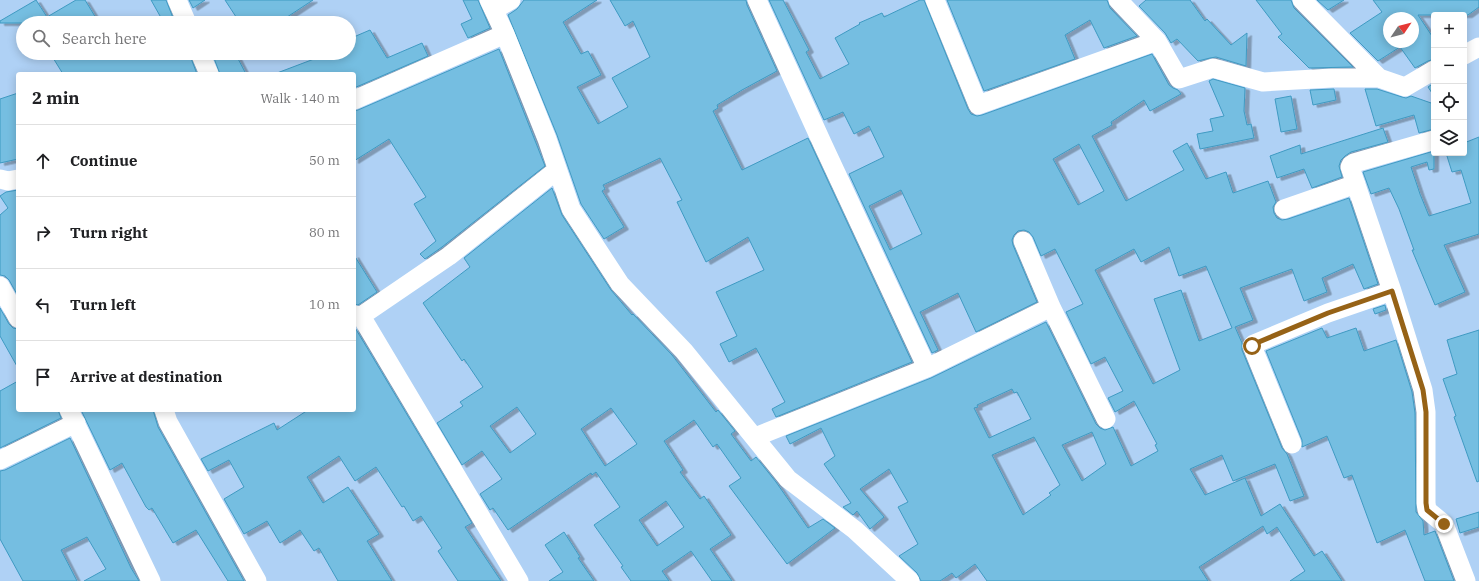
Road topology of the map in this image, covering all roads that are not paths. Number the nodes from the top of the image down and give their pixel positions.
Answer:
1 (177, 0) edge
2 (511, 0) edge
3 (757, 0) edge
4 (935, 0) edge
5 (1118, 0) edge
6 (1302, 0) edge
7 (491, 5) edge
8 (184, 16) edge
9 (505, 34) junction
10 (1157, 41) junction
11 (1479, 48) edge
12 (1467, 54) edge
13 (203, 60) edge
14 (208, 72) edge
15 (1431, 72) edge
16 (1378, 78) junction
17 (356, 99) edge
18 (1431, 141) edge
19 (557, 170) junction
20 (0, 179) edge
21 (16, 179) edge
22 (1356, 184) junction
23 (1284, 209) dead end
24 (1023, 241) dead end
25 (0, 286) edge
26 (1392, 291) junction
27 (1051, 306) junction
28 (16, 314) edge
29 (357, 315) edge
30 (927, 368) junction
31 (165, 412) edge
32 (72, 417) edge
33 (1106, 419) dead end
34 (755, 437) junction
35 (1292, 444) dead end
36 (0, 460) edge
37 (151, 581) edge
38 (257, 581) edge
39 (519, 581) edge
40 (910, 581) edge
41 (1466, 581) edge

1 - 8 street
2 - 7 street
3 - 30 street
4 - 10 street
5 - 10 street
6 - 16 street
7 - 9 street
9 - 17 street
9 - 19 street
10 - 16 street
11 - 12 street
13 - 14 street
15 - 16 street
18 - 22 street
19 - 29 street
19 - 34 street
20 - 21 street
22 - 23 street
22 - 26 street
24 - 27 street
25 - 28 street
26 - 35 street
26 - 41 street
27 - 30 street
27 - 33 street
29 - 39 street
30 - 34 street
31 - 38 street
32 - 36 street
32 - 37 street
34 - 40 street

